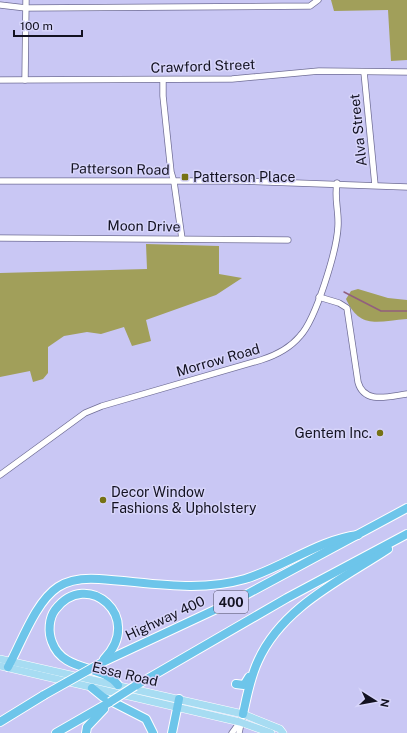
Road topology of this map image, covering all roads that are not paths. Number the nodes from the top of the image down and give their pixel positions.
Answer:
1 (26, 0) edge
2 (318, 0) edge
3 (0, 5) edge
4 (26, 8) junction
5 (364, 72) junction
6 (407, 72) edge
7 (0, 80) edge
8 (25, 80) junction
9 (163, 80) junction
10 (0, 181) edge
11 (174, 182) junction
12 (337, 183) junction
13 (375, 185) junction
14 (407, 186) edge
15 (0, 238) edge
16 (182, 239) junction
17 (288, 240) dead end
18 (319, 297) junction
19 (407, 394) edge
20 (0, 475) edge
21 (407, 508) edge
22 (358, 535) junction
23 (407, 535) edge
24 (0, 659) edge
25 (101, 662) junction
26 (257, 663) junction
27 (7, 665) edge
28 (236, 684) dead end
29 (118, 685) junction
30 (92, 688) junction
31 (179, 699) junction
32 (110, 702) junction
33 (177, 708) junction
34 (242, 718) junction
35 (0, 722) edge
36 (56, 733) edge
37 (86, 733) edge
38 (153, 733) edge
39 (172, 733) edge
40 (232, 733) edge
41 (239, 733) edge
42 (271, 733) edge
43 (283, 733) edge

1 - 4 street
2 - 4 street
3 - 4 street
4 - 8 street
5 - 6 street, Crawford Street
5 - 9 street, Crawford Street
5 - 13 street, Alva Street
7 - 8 street, Crawford Street
8 - 9 street, Crawford Street
9 - 11 street
10 - 11 street, Patterson Road
11 - 12 street, Patterson Road
11 - 16 street
12 - 13 street, Patterson Road
12 - 18 street, Morrow Road
13 - 14 street, Patterson Road
15 - 16 street, Moon Drive
16 - 17 street, Moon Drive
18 - 19 street
18 - 20 street, Morrow Road
21 - 22 highway, Highway 400 / 400
22 - 25 highway, Highway 400 / 400
22 - 27 highway
23 - 26 highway
23 - 32 highway, 400, bridge
24 - 27 main road, Essa Road
25 - 29 highway
25 - 35 highway, Highway 400 / 400, bridge
26 - 28 highway
26 - 34 highway
27 - 29 main road, Essa Road
27 - 30 main road, Essa Road
29 - 31 main road, Essa Road
30 - 33 main road, Essa Road
30 - 38 highway
31 - 33 highway
31 - 34 main road, Essa Road
32 - 36 highway, 400
32 - 37 highway
33 - 34 main road, Essa Road
33 - 39 highway
34 - 40 street
34 - 41 street
34 - 42 main road, Essa Road
34 - 43 main road, Essa Road

